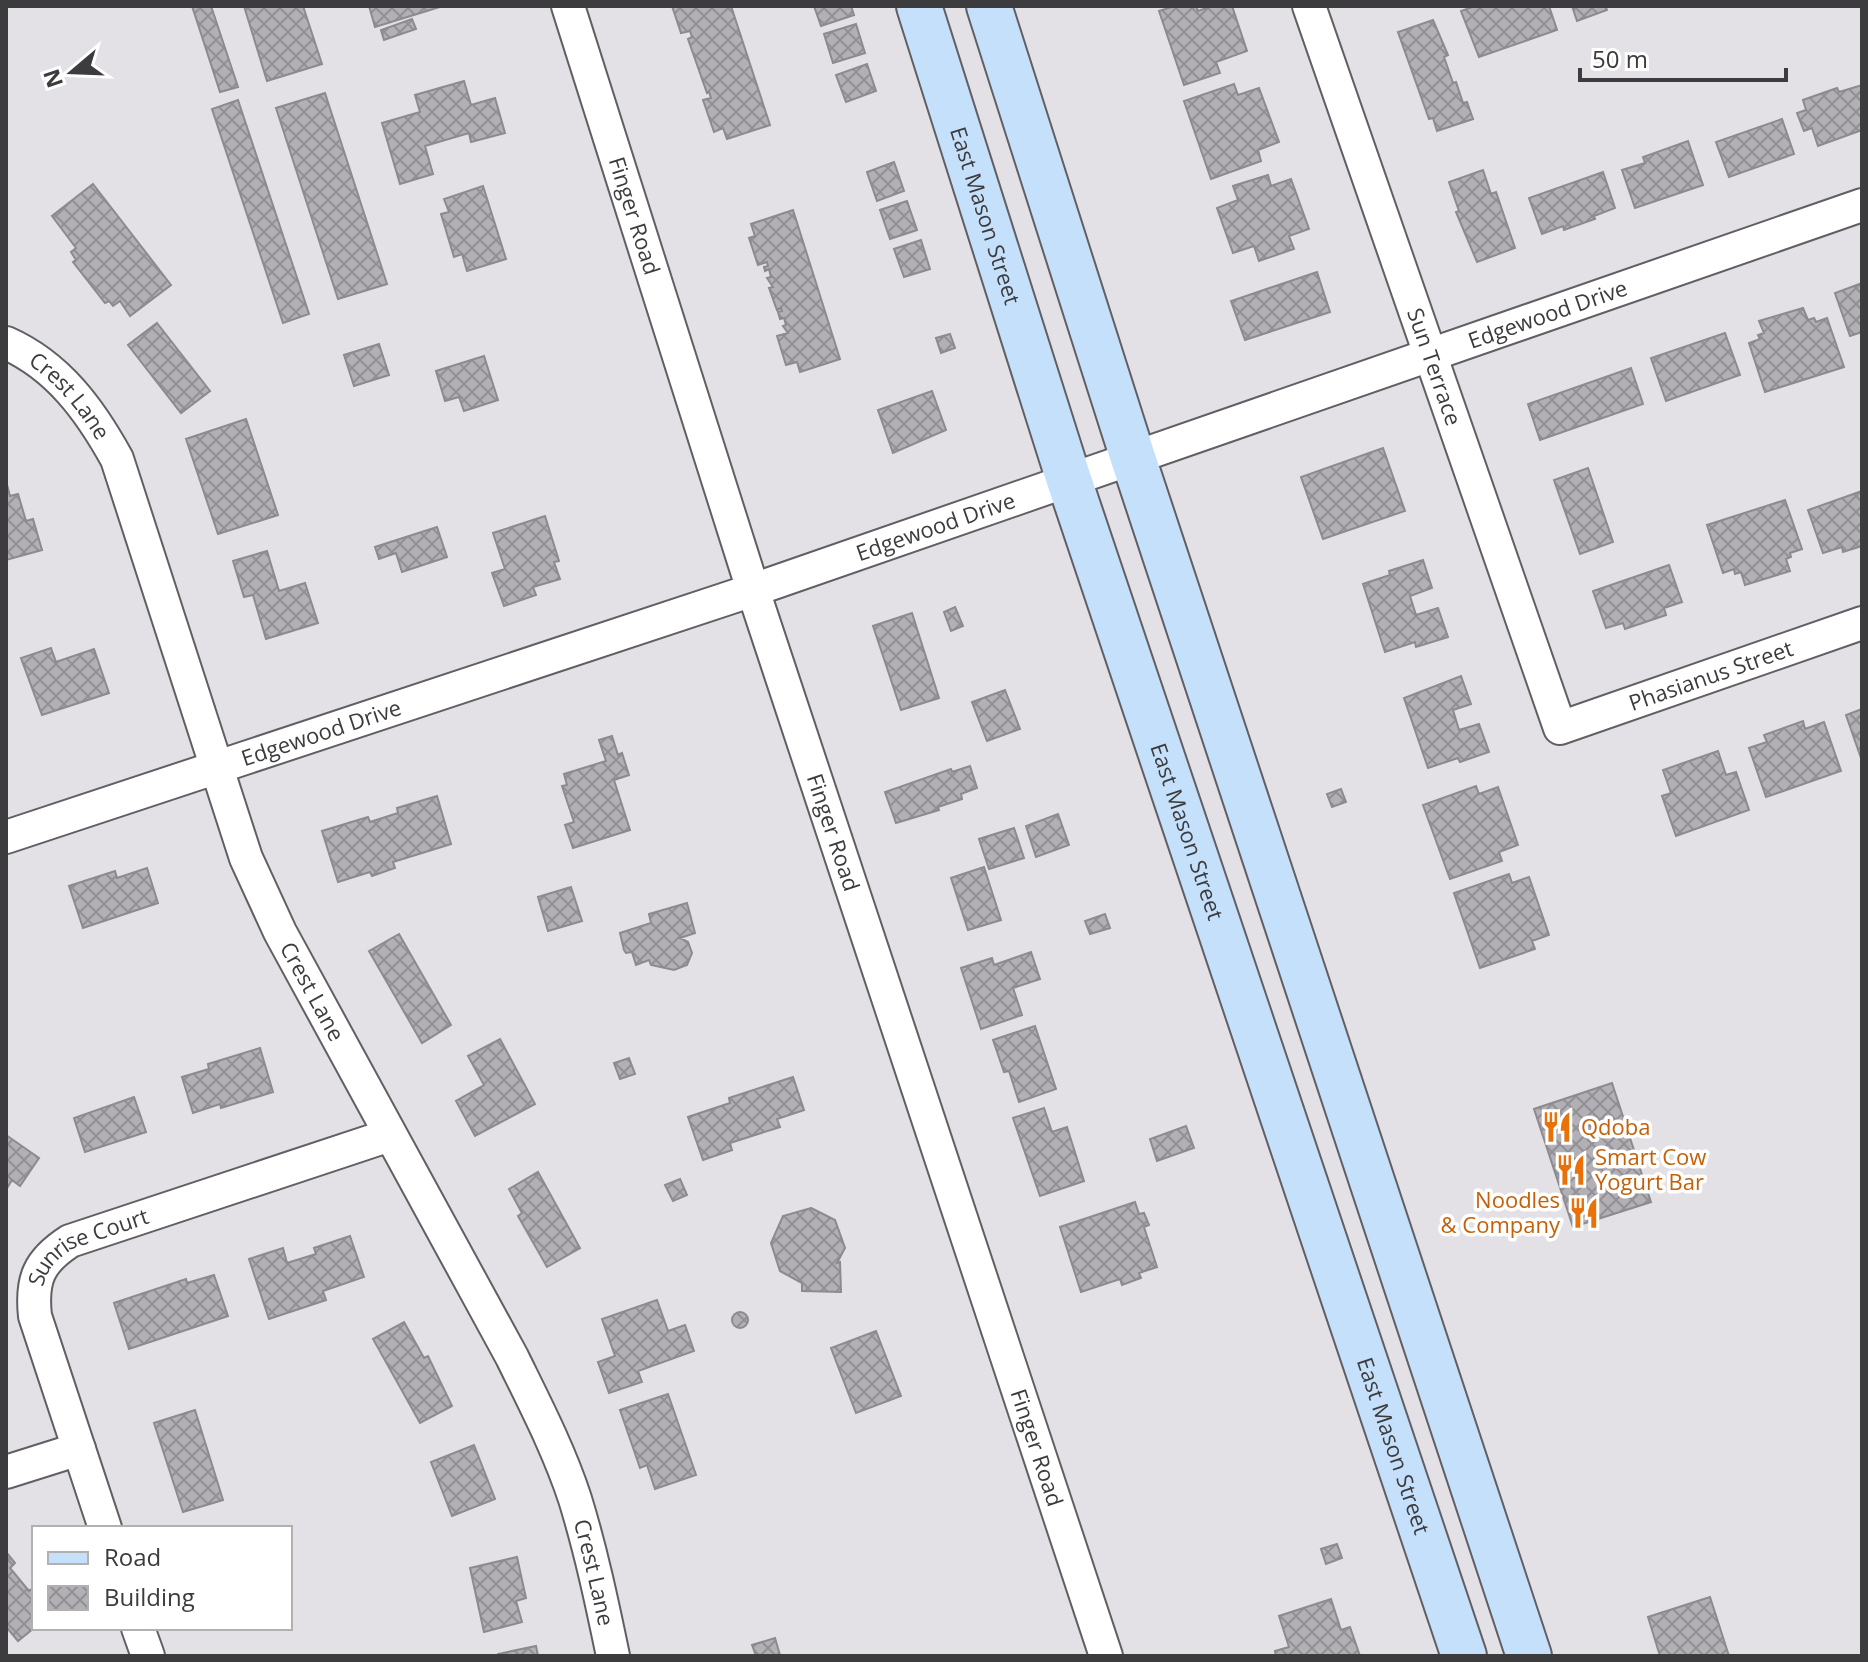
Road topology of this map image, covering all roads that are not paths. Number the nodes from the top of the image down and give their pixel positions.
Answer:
1 (568, 6) edge
2 (919, 6) edge
3 (989, 6) edge
4 (1309, 6) edge
5 (1862, 205) edge
6 (6, 343) edge
7 (1430, 355) junction
8 (1133, 458) junction
9 (1069, 480) junction
10 (753, 590) junction
11 (1862, 623) edge
12 (1560, 728) joint
13 (215, 768) junction
14 (6, 837) edge
15 (390, 1135) junction
16 (79, 1449) junction
17 (6, 1472) edge
18 (104, 1526) edge
19 (139, 1630) edge
20 (148, 1656) edge
21 (613, 1656) edge
22 (1106, 1656) edge
23 (1464, 1656) edge
24 (1529, 1656) edge

1 - 10 street, Finger Road
2 - 9 main road, East Mason Street
3 - 8 main road
4 - 7 street, Sun Terrace
5 - 7 street, Edgewood Drive
6 - 13 street, Crest Lane
7 - 8 street, Edgewood Drive
7 - 12 street, Sun Terrace
8 - 9 street, Edgewood Drive
8 - 24 main road
9 - 10 street, Edgewood Drive
9 - 23 main road, East Mason Street
10 - 13 street, Edgewood Drive
10 - 22 street, Finger Road
11 - 12 street, Phasianus Street
13 - 14 street, Edgewood Drive
13 - 15 street, Crest Lane
15 - 16 street, Sunrise Court
15 - 21 street, Crest Lane
16 - 17 street
16 - 18 street, Sunrise Court
19 - 20 street

